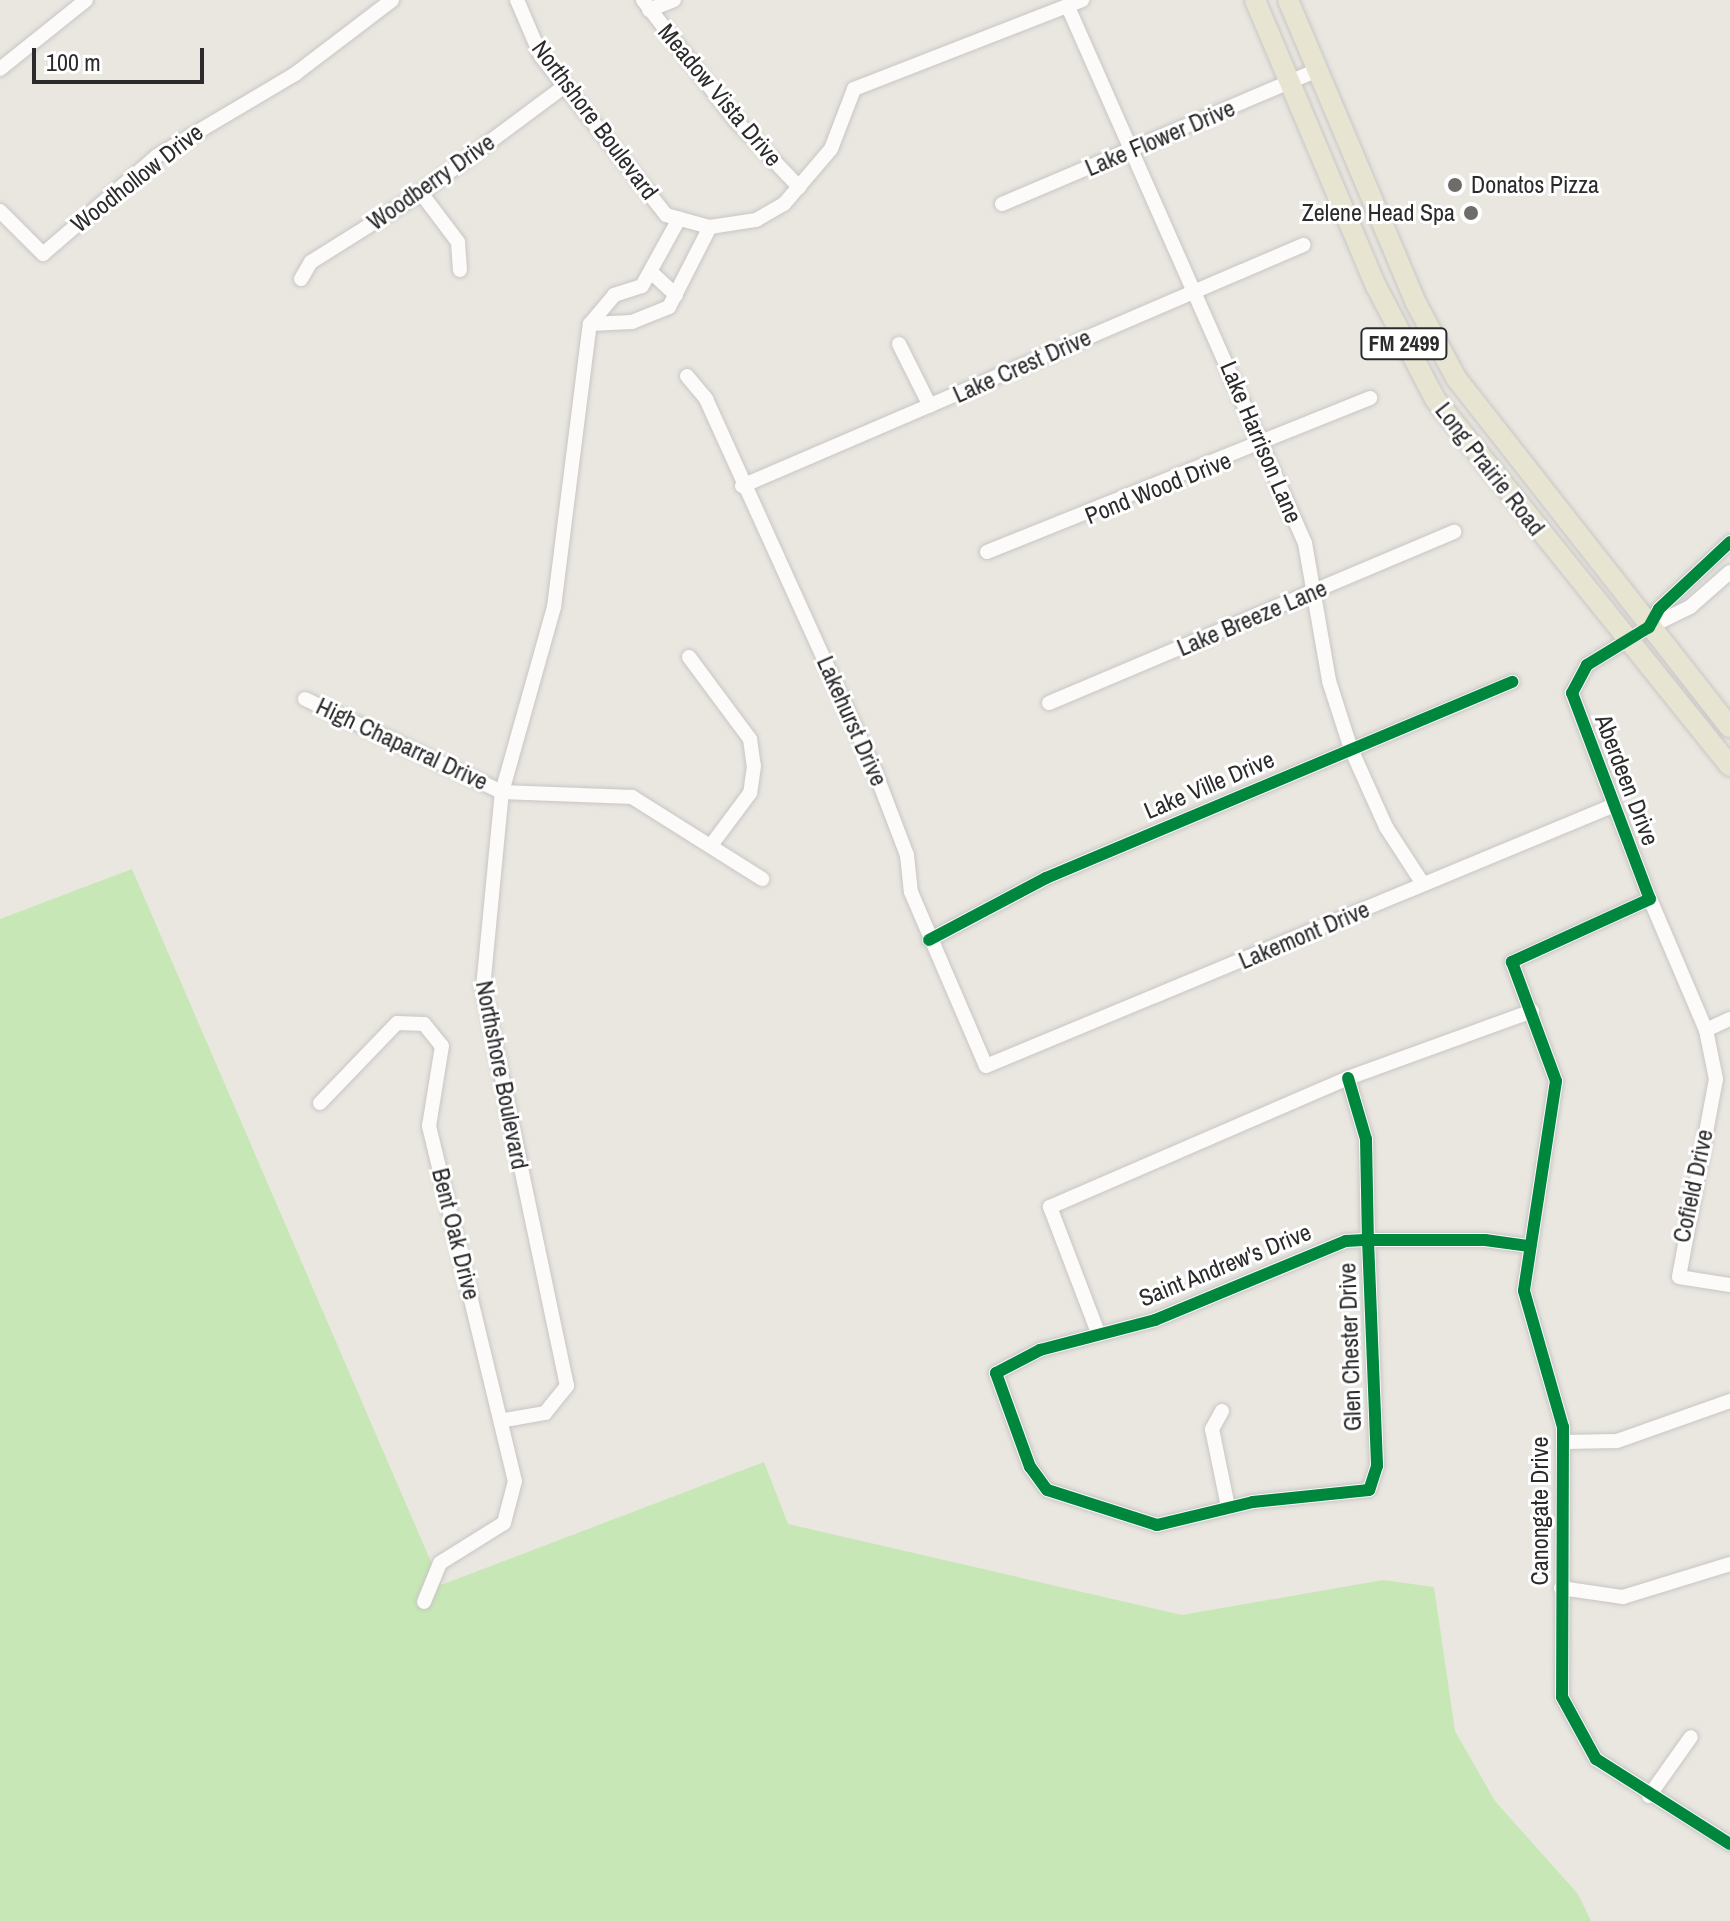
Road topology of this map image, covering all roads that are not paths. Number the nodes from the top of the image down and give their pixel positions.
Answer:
1 (86, 0) edge
2 (392, 0) edge
3 (517, 0) edge
4 (674, 0) edge
5 (1082, 0) edge
6 (1255, 0) edge
7 (1288, 0) edge
8 (646, 5) edge
9 (1068, 7) junction
10 (0, 69) edge
11 (1318, 70) junction
12 (1290, 82) junction
13 (563, 87) junction
14 (1136, 149) junction
15 (799, 187) junction
16 (421, 193) junction
17 (1002, 204) dead end
18 (0, 211) edge
19 (679, 219) junction
20 (710, 227) junction
21 (1303, 245) dead end
22 (460, 270) dead end
23 (651, 272) junction
24 (301, 279) dead end
25 (1196, 291) junction
26 (676, 295) junction
27 (590, 324) junction
28 (899, 344) dead end
29 (687, 376) dead end
30 (1370, 398) dead end
31 (930, 406) junction
32 (1263, 446) junction
33 (742, 486) junction
34 (1454, 532) dead end
35 (1730, 542) edge
36 (987, 552) dead end
37 (1730, 572) edge
38 (1315, 592) junction
39 (1649, 627) junction
40 (1630, 643) junction
41 (689, 657) dead end
42 (1512, 682) dead end
43 (305, 699) dead end
44 (1049, 703) dead end
45 (1730, 727) edge
46 (1351, 749) junction
47 (1730, 766) edge
48 (502, 792) junction
49 (1612, 806) junction
50 (712, 844) junction
51 (762, 879) dead end
52 (1423, 884) junction
53 (1650, 899) junction
54 (929, 940) junction
55 (1532, 1011) junction
56 (1730, 1019) edge
57 (1706, 1030) junction
58 (997, 1066) joint
59 (1348, 1078) junction
60 (320, 1103) dead end
61 (1368, 1240) junction
62 (1528, 1246) junction
63 (1730, 1285) edge
64 (1097, 1330) junction
65 (1730, 1401) edge
66 (1222, 1411) dead end
67 (505, 1420) junction
68 (1564, 1442) junction
69 (1228, 1507) junction
70 (1730, 1564) edge
71 (1561, 1588) junction
72 (424, 1602) dead end
73 (1691, 1737) dead end
74 (1649, 1796) junction
75 (1730, 1844) edge

1 - 10 street
2 - 18 street, Woodhollow Drive
3 - 13 street, Northshore Boulevard
4 - 8 street
5 - 9 street
6 - 12 main road, Long Prairie Road / FM 2499
7 - 11 main road, Long Prairie Road / FM 2499
8 - 15 street, Meadow Vista Drive
9 - 14 street, Lake Harrison Lane
9 - 15 street
11 - 12 street, Lake Flower Drive
11 - 39 main road, Long Prairie Road / FM 2499
12 - 14 street, Lake Flower Drive
12 - 40 main road, Long Prairie Road / FM 2499
13 - 16 street, Woodberry Drive
13 - 19 street, Northshore Boulevard
14 - 17 street, Lake Flower Drive
14 - 25 street, Lake Harrison Lane
15 - 20 street
16 - 22 street
16 - 24 street, Woodberry Drive
19 - 20 street
19 - 23 street, Northshore Boulevard
20 - 26 street
21 - 25 street, Lake Crest Drive
23 - 26 street
23 - 27 street, Northshore Boulevard
25 - 31 street, Lake Crest Drive
25 - 32 street, Lake Harrison Lane
26 - 27 street
27 - 48 street, Northshore Boulevard
28 - 31 street
29 - 33 street, Lakehurst Drive
30 - 32 street, Pond Wood Drive
31 - 33 street, Lake Crest Drive
32 - 36 street, Pond Wood Drive
32 - 38 street, Lake Harrison Lane
33 - 54 street, Lakehurst Drive
34 - 38 street, Lake Breeze Lane
35 - 39 street, Aberdeen Drive
37 - 39 street, Aberdeen Drive
38 - 44 street, Lake Breeze Lane
38 - 46 street, Lake Harrison Lane
39 - 40 street, Aberdeen Drive
39 - 45 main road, Long Prairie Road / FM 2499
40 - 47 main road, Long Prairie Road / FM 2499
40 - 49 street, Aberdeen Drive
41 - 50 street
42 - 46 street, Lake Ville Drive
43 - 48 street, High Chaparral Drive
46 - 52 street, Lake Harrison Lane
46 - 54 street, Lake Ville Drive
48 - 50 street, High Chaparral Drive
48 - 67 street, Northshore Boulevard
49 - 52 street, Lakemont Drive
49 - 53 street, Aberdeen Drive
50 - 51 street, High Chaparral Drive
52 - 58 street, Lakemont Drive
53 - 55 street
53 - 57 street, Cofield Drive
54 - 58 street, Lakehurst Drive
55 - 59 street
55 - 62 street, Canongate Drive
56 - 57 street
57 - 63 street, Cofield Drive
59 - 61 street, Glen Chester Drive
59 - 64 street
60 - 67 street, Bent Oak Drive
61 - 62 street, Saint Andrew's Drive
61 - 64 street, Saint Andrew's Drive
61 - 69 street, Glen Chester Drive
62 - 68 street, Canongate Drive
64 - 69 street, Saint Andrew's Drive
65 - 68 street
66 - 69 street
67 - 72 street
68 - 71 street, Canongate Drive
70 - 71 street
71 - 74 street, Canongate Drive
73 - 74 street
74 - 75 street, Canongate Drive

